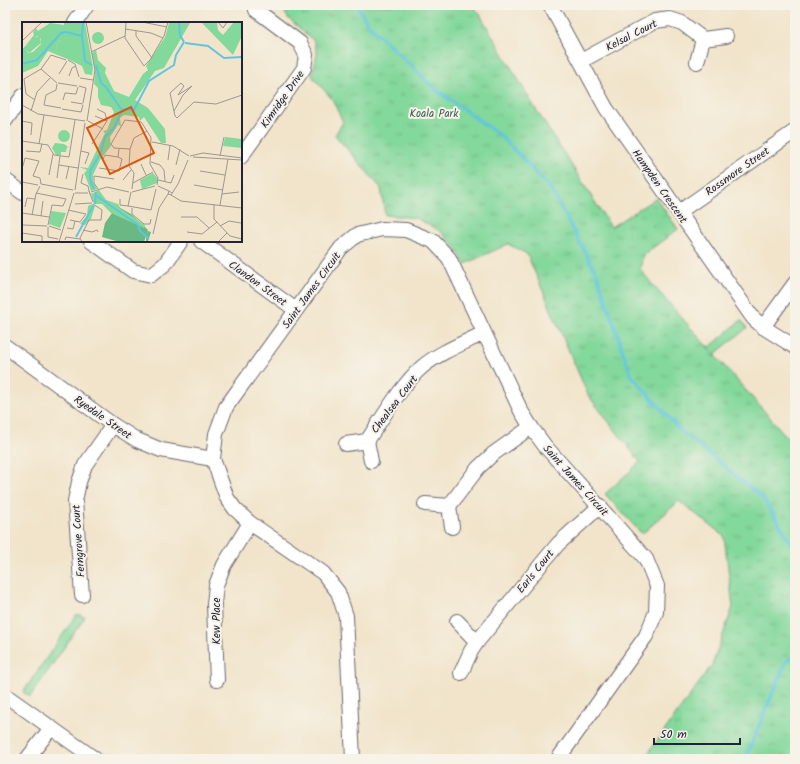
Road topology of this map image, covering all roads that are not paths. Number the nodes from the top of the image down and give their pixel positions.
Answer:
1 (87, 5) edge
2 (550, 5) edge
3 (256, 10) dead end
4 (75, 22) edge
5 (726, 36) dead end
6 (703, 39) junction
7 (580, 61) junction
8 (697, 62) dead end
9 (22, 97) edge
10 (5, 121) edge
11 (795, 130) edge
12 (242, 156) edge
13 (5, 180) edge
14 (22, 192) edge
15 (679, 212) junction
16 (92, 242) edge
17 (180, 242) edge
18 (202, 242) edge
19 (795, 283) edge
20 (296, 310) junction
21 (763, 327) junction
22 (484, 333) junction
23 (5, 346) edge
24 (795, 347) edge
25 (113, 425) junction
26 (531, 427) junction
27 (367, 441) junction
28 (346, 444) dead end
29 (213, 459) junction
30 (371, 461) dead end
31 (425, 504) dead end
32 (449, 506) junction
33 (600, 506) junction
34 (250, 523) junction
35 (452, 527) dead end
36 (82, 595) dead end
37 (458, 621) dead end
38 (477, 642) junction
39 (461, 673) dead end
40 (217, 680) dead end
41 (5, 695) edge
42 (51, 728) junction
43 (27, 759) edge
44 (95, 759) edge
45 (353, 759) edge
46 (558, 759) edge

1 - 4 street
2 - 7 street, Hampden Crescent
3 - 12 street, Kimridge Drive
5 - 6 street
6 - 7 street, Kelsal Court
6 - 8 street
7 - 15 street, Hampden Crescent
9 - 10 street
11 - 15 street, Rossmore Street
13 - 14 street
15 - 21 street, Hampden Crescent
16 - 17 street
18 - 20 street, Clandon Street
19 - 21 street
20 - 22 street, Saint James Circuit
20 - 29 street, Saint James Circuit
21 - 24 street, Hampden Crescent
22 - 26 street, Saint James Circuit
22 - 27 street, Chealsea Court
23 - 25 street, Ryedale Street
25 - 29 street, Ryedale Street
25 - 36 street, Ferngrove Court
26 - 32 street
26 - 33 street, Saint James Circuit
27 - 28 street, Chealsea Court
27 - 30 street, Chealsea Court
29 - 34 street, Saint James Circuit
31 - 32 street
32 - 35 street
33 - 38 street, Earls Court
33 - 46 street, Saint James Circuit
34 - 40 street, Kew Place
34 - 45 street, Saint James Circuit
37 - 38 street
38 - 39 street, Earls Court
41 - 42 street
42 - 43 street
42 - 44 street

